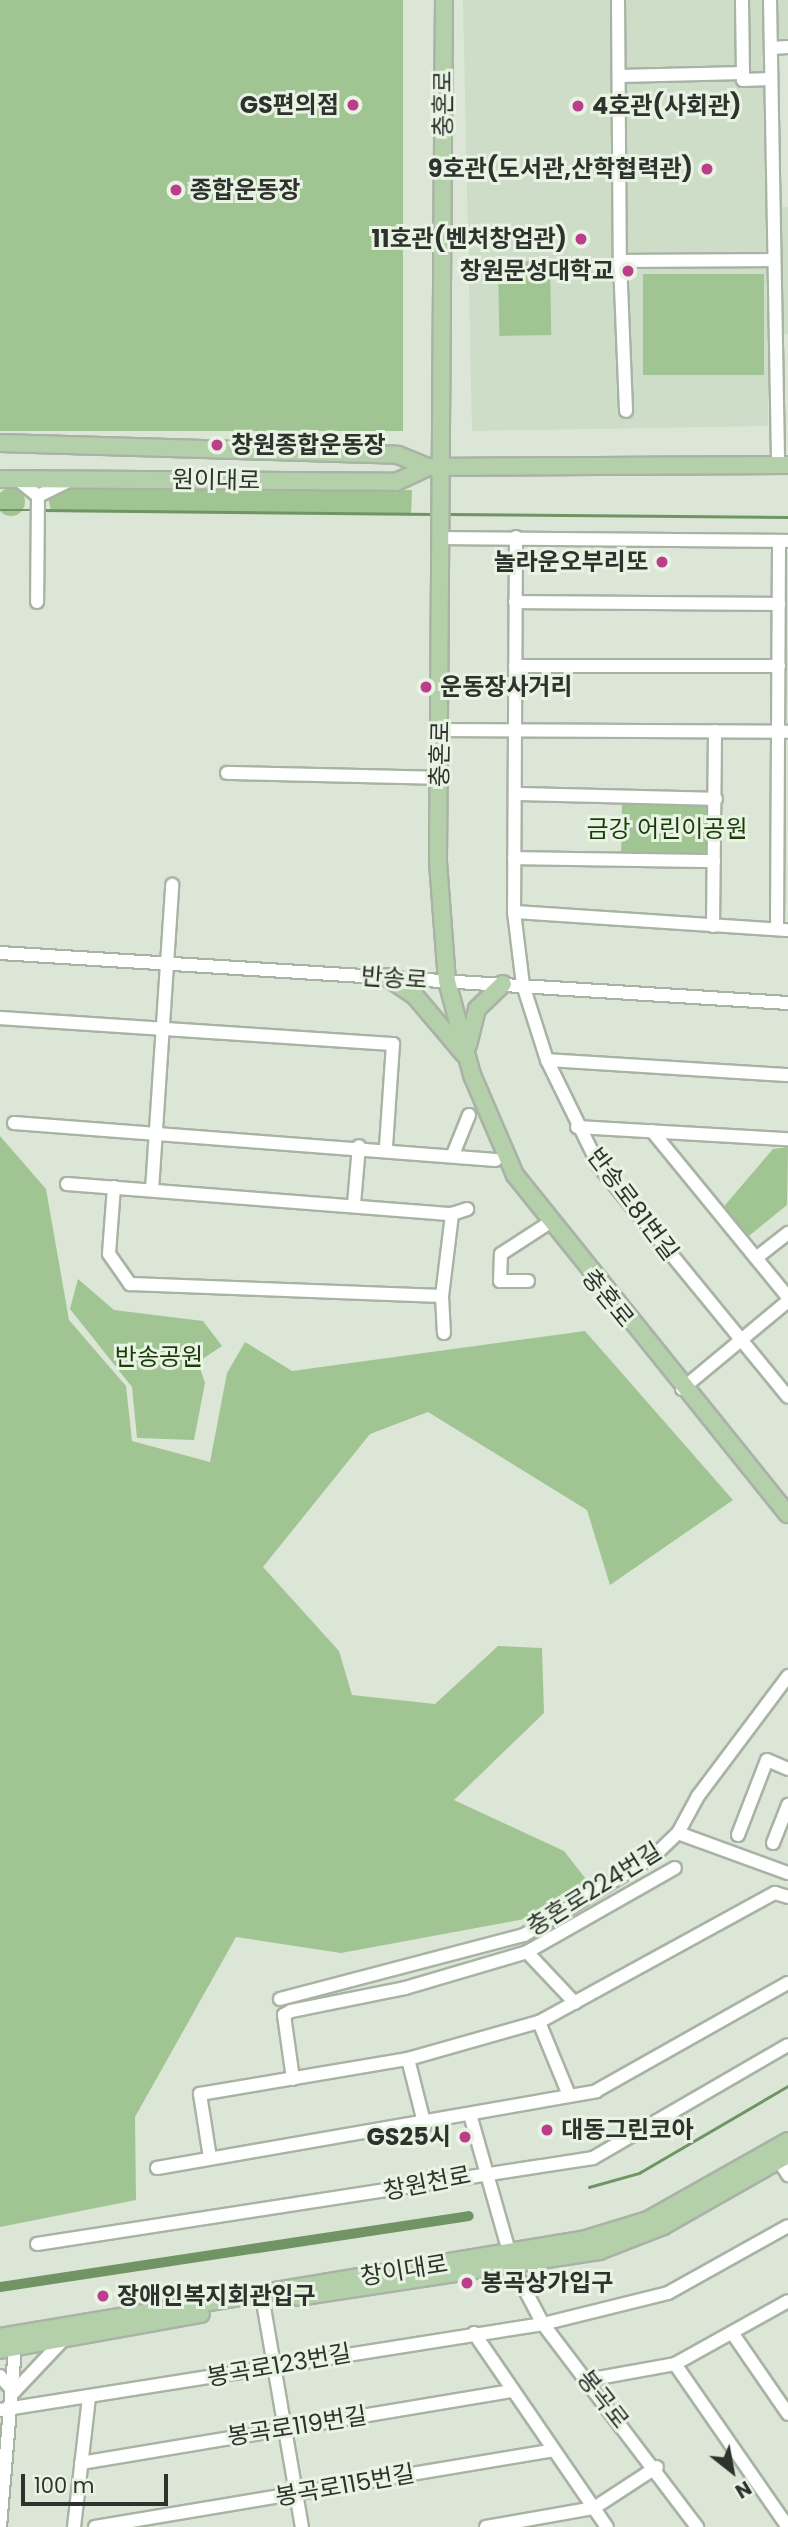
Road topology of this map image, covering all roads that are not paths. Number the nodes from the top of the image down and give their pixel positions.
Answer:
1 (443, 0) edge
2 (618, 0) edge
3 (742, 0) edge
4 (770, 0) edge
5 (788, 47) edge
6 (771, 48) junction
7 (743, 73) junction
8 (619, 76) junction
9 (771, 79) junction
10 (774, 260) junction
11 (620, 261) junction
12 (782, 341) edge
13 (626, 411) dead end
14 (0, 443) edge
15 (783, 466) edge
16 (435, 467) junction
17 (77, 477) junction
18 (0, 479) edge
19 (17, 479) junction
20 (38, 496) junction
21 (441, 535) junction
22 (516, 537) junction
23 (783, 541) edge
24 (37, 602) dead end
25 (515, 602) junction
26 (779, 604) junction
27 (515, 666) junction
28 (779, 666) junction
29 (441, 730) junction
30 (514, 730) junction
31 (715, 731) junction
32 (783, 732) edge
33 (227, 773) dead end
34 (440, 778) junction
35 (515, 794) junction
36 (716, 799) junction
37 (513, 858) junction
38 (714, 860) junction
39 (172, 885) dead end
40 (514, 912) junction
41 (713, 926) junction
42 (783, 930) edge
43 (0, 954) edge
44 (169, 963) junction
45 (387, 977) junction
46 (447, 981) junction
47 (503, 984) junction
48 (523, 985) junction
49 (788, 1003) edge
50 (0, 1018) edge
51 (164, 1029) junction
52 (468, 1058) junction
53 (547, 1060) junction
54 (788, 1075) edge
55 (469, 1115) dead end
56 (14, 1123) dead end
57 (577, 1127) junction
58 (652, 1131) junction
59 (157, 1132) junction
60 (788, 1139) edge
61 (359, 1146) junction
62 (386, 1148) junction
63 (454, 1152) junction
64 (496, 1160) dead end
65 (67, 1184) dead end
66 (114, 1187) junction
67 (152, 1190) junction
68 (354, 1204) junction
69 (467, 1209) dead end
70 (452, 1214) junction
71 (549, 1223) junction
72 (788, 1233) edge
73 (756, 1258) junction
74 (528, 1281) dead end
75 (442, 1296) junction
76 (788, 1299) edge
77 (444, 1333) dead end
78 (741, 1340) junction
79 (682, 1389) junction
80 (788, 1397) edge
81 (788, 1514) edge
82 (788, 1676) edge
83 (788, 1769) edge
84 (788, 1805) edge
85 (678, 1833) junction
86 (738, 1835) dead end
87 (773, 1843) dead end
88 (675, 1868) dead end
89 (788, 1873) edge
90 (788, 1897) edge
91 (527, 1952) junction
92 (788, 1983) edge
93 (280, 1999) dead end
94 (575, 2003) junction
95 (540, 2022) junction
96 (788, 2045) edge
97 (408, 2059) junction
98 (293, 2079) junction
99 (569, 2095) junction
100 (471, 2118) junction
101 (425, 2126) junction
102 (788, 2141) edge
103 (210, 2158) junction
104 (783, 2158) edge
105 (157, 2168) dead end
106 (490, 2175) junction
107 (788, 2175) edge
108 (788, 2226) edge
109 (37, 2244) dead end
110 (512, 2262) junction
111 (788, 2301) edge
112 (263, 2302) junction
113 (543, 2324) junction
114 (474, 2333) junction
115 (733, 2334) junction
116 (65, 2339) junction
117 (7, 2343) edge
118 (675, 2364) junction
119 (275, 2365) junction
120 (0, 2376) edge
121 (587, 2380) junction
122 (513, 2390) junction
123 (14, 2392) junction
124 (89, 2398) junction
125 (14, 2407) junction
126 (0, 2410) edge
127 (788, 2414) edge
128 (282, 2429) junction
129 (553, 2450) junction
130 (81, 2463) junction
131 (657, 2468) junction
132 (294, 2494) junction
133 (594, 2508) junction
134 (521, 2525) edge
135 (0, 2527) edge
136 (74, 2527) edge
137 (95, 2527) edge
138 (302, 2527) edge
139 (486, 2527) edge
140 (607, 2527) edge
141 (697, 2527) edge
142 (788, 2527) edge

1 - 16 main road, 충혼로
2 - 8 street
3 - 7 street
4 - 6 street
5 - 6 street
6 - 9 street
7 - 8 street
7 - 9 street
8 - 11 street
9 - 10 street
10 - 11 street
10 - 12 street
11 - 13 street
12 - 15 street
14 - 16 main road, 원이대로
15 - 16 main road, 원이대로
16 - 17 main road, 원이대로
16 - 21 main road, 충혼로
17 - 19 main road, 원이대로
17 - 20 street
18 - 19 main road, 원이대로
19 - 20 street
20 - 24 street
21 - 22 street
21 - 29 main road, 충혼로
22 - 23 street
22 - 25 street, 반송로81번길
23 - 26 street
25 - 26 street
25 - 27 street, 반송로81번길
26 - 28 street
27 - 28 street
27 - 30 street, 반송로81번길
28 - 32 street
29 - 30 street
29 - 34 main road, 충혼로
30 - 31 street
30 - 35 street, 반송로81번길
31 - 32 street
31 - 36 street
32 - 42 street
33 - 34 street
34 - 46 main road, 충혼로
35 - 36 street
35 - 37 street, 반송로81번길
36 - 38 street
37 - 38 street
37 - 40 street, 반송로81번길
38 - 41 street
39 - 44 street
40 - 41 street
40 - 48 street, 반송로81번길
41 - 42 street
43 - 44 street, 반송로
44 - 45 street, 반송로
44 - 51 street
45 - 46 street, 반송로
45 - 52 main road, 충혼로
46 - 47 street, 반송로
46 - 52 main road, 충혼로
47 - 48 street, 반송로
47 - 52 main road, 충혼로
48 - 49 street, 반송로
48 - 53 street, 반송로81번길
50 - 51 street
51 - 59 street
51 - 62 street
52 - 71 main road, 충혼로
53 - 54 street
53 - 57 street, 반송로81번길
55 - 63 street
56 - 59 street
57 - 58 street
57 - 78 street, 반송로81번길
58 - 60 street
58 - 73 street
59 - 61 street
59 - 67 street
61 - 62 street
61 - 68 street
62 - 63 street
63 - 64 street
65 - 66 street
66 - 67 street
66 - 75 street
67 - 68 street
68 - 70 street
69 - 70 street
70 - 75 street
71 - 74 street
71 - 79 main road, 충혼로
72 - 73 street
73 - 76 street
75 - 77 street
76 - 78 street
78 - 79 street
78 - 80 street, 반송로81번길
79 - 81 main road, 충혼로
82 - 85 street, 충혼로224번길
83 - 86 street
84 - 87 street
85 - 89 street
85 - 93 street, 충혼로224번길
88 - 91 street
90 - 94 street
91 - 94 street
91 - 98 street
92 - 99 street
94 - 95 street
95 - 97 street
95 - 99 street
96 - 106 street, 창원천로
97 - 98 street
97 - 101 street
98 - 103 street
99 - 100 street
100 - 101 street
100 - 106 street, 봉곡로
101 - 103 street
102 - 110 main road, 창이대로
103 - 105 street
104 - 107 street
104 - 110 main road, 창이대로
106 - 109 street, 창원천로
106 - 110 street, 봉곡로
108 - 113 street, 봉곡로123번길
110 - 112 main road, 창이대로
110 - 113 street, 봉곡로
110 - 117 main road, 창이대로
111 - 115 street
112 - 116 main road, 창이대로
112 - 119 street
113 - 114 street, 봉곡로123번길
113 - 121 street, 봉곡로
114 - 119 street, 봉곡로123번길
114 - 122 street
115 - 118 street
115 - 127 street
116 - 117 main road, 창이대로
116 - 123 street
117 - 123 street
118 - 121 street
118 - 142 street
119 - 124 street, 봉곡로123번길
119 - 128 street
120 - 123 street
121 - 131 street, 봉곡로
122 - 128 street, 봉곡로119번길
122 - 129 street
123 - 125 street
124 - 125 street, 봉곡로123번길
124 - 130 street
125 - 126 street, 봉곡로123번길
125 - 135 street
128 - 130 street, 봉곡로119번길
128 - 132 street
129 - 132 street, 봉곡로115번길
129 - 133 street
130 - 136 street
131 - 133 street
131 - 141 street, 봉곡로
132 - 137 street, 봉곡로115번길
132 - 138 street
133 - 134 street
133 - 140 street
134 - 139 street

